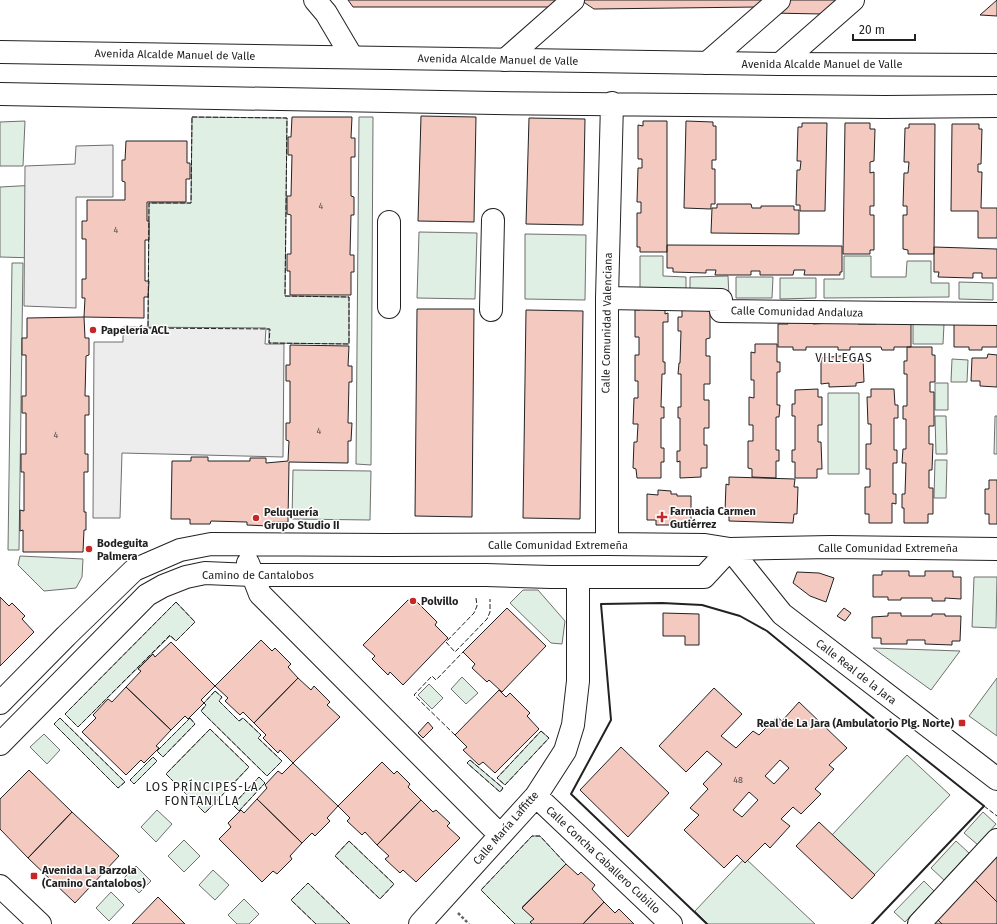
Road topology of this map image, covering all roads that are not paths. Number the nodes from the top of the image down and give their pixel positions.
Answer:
1 (573, 0) edge
2 (779, 0) edge
3 (853, 0) edge
4 (318, 1) edge
5 (0, 52) edge
6 (352, 57) junction
7 (505, 60) junction
8 (708, 62) junction
9 (780, 64) junction
10 (997, 65) edge
11 (0, 94) edge
12 (612, 103) junction
13 (997, 106) edge
14 (492, 220) dead end
15 (389, 222) dead end
16 (607, 298) junction
17 (389, 307) dead end
18 (491, 310) dead end
19 (997, 314) edge
20 (241, 543) junction
21 (607, 544) junction
22 (730, 549) junction
23 (997, 549) edge
24 (252, 575) junction
25 (578, 577) junction
26 (0, 703) edge
27 (0, 744) edge
28 (997, 780) edge
29 (536, 796) junction
30 (500, 835) junction
31 (997, 840) edge
32 (0, 886) edge
33 (40, 924) edge
34 (420, 924) edge
35 (671, 924) edge
36 (919, 924) edge

1 - 7 street
2 - 8 street
3 - 9 street
4 - 6 street
5 - 6 street, Avenida Alcalde Manuel de Valle
6 - 7 street, Avenida Alcalde Manuel de Valle
7 - 8 street, Avenida Alcalde Manuel de Valle
8 - 9 street, Avenida Alcalde Manuel de Valle
9 - 10 street, Avenida Alcalde Manuel de Valle
11 - 12 street
12 - 13 street
12 - 16 street, Calle Comunidad Valenciana
14 - 18 street
15 - 17 street
16 - 19 street, Calle Comunidad Andaluza
16 - 21 street, Calle Comunidad Valenciana
20 - 21 street, Calle Comunidad Extremeña
20 - 24 street
20 - 26 street
21 - 22 street, Calle Comunidad Extremeña
22 - 23 street, Calle Comunidad Extremeña
22 - 25 street
22 - 28 street, Calle Real de la Jara
24 - 25 street, Camino de Cantalobos
24 - 27 street, Camino de Cantalobos
24 - 30 street
25 - 29 street, Calle María Laffitte
29 - 30 street, Calle María Laffitte
29 - 35 street, Calle Concha Caballero Cubillo
30 - 34 street, Calle María Laffitte
31 - 36 street
32 - 33 street

